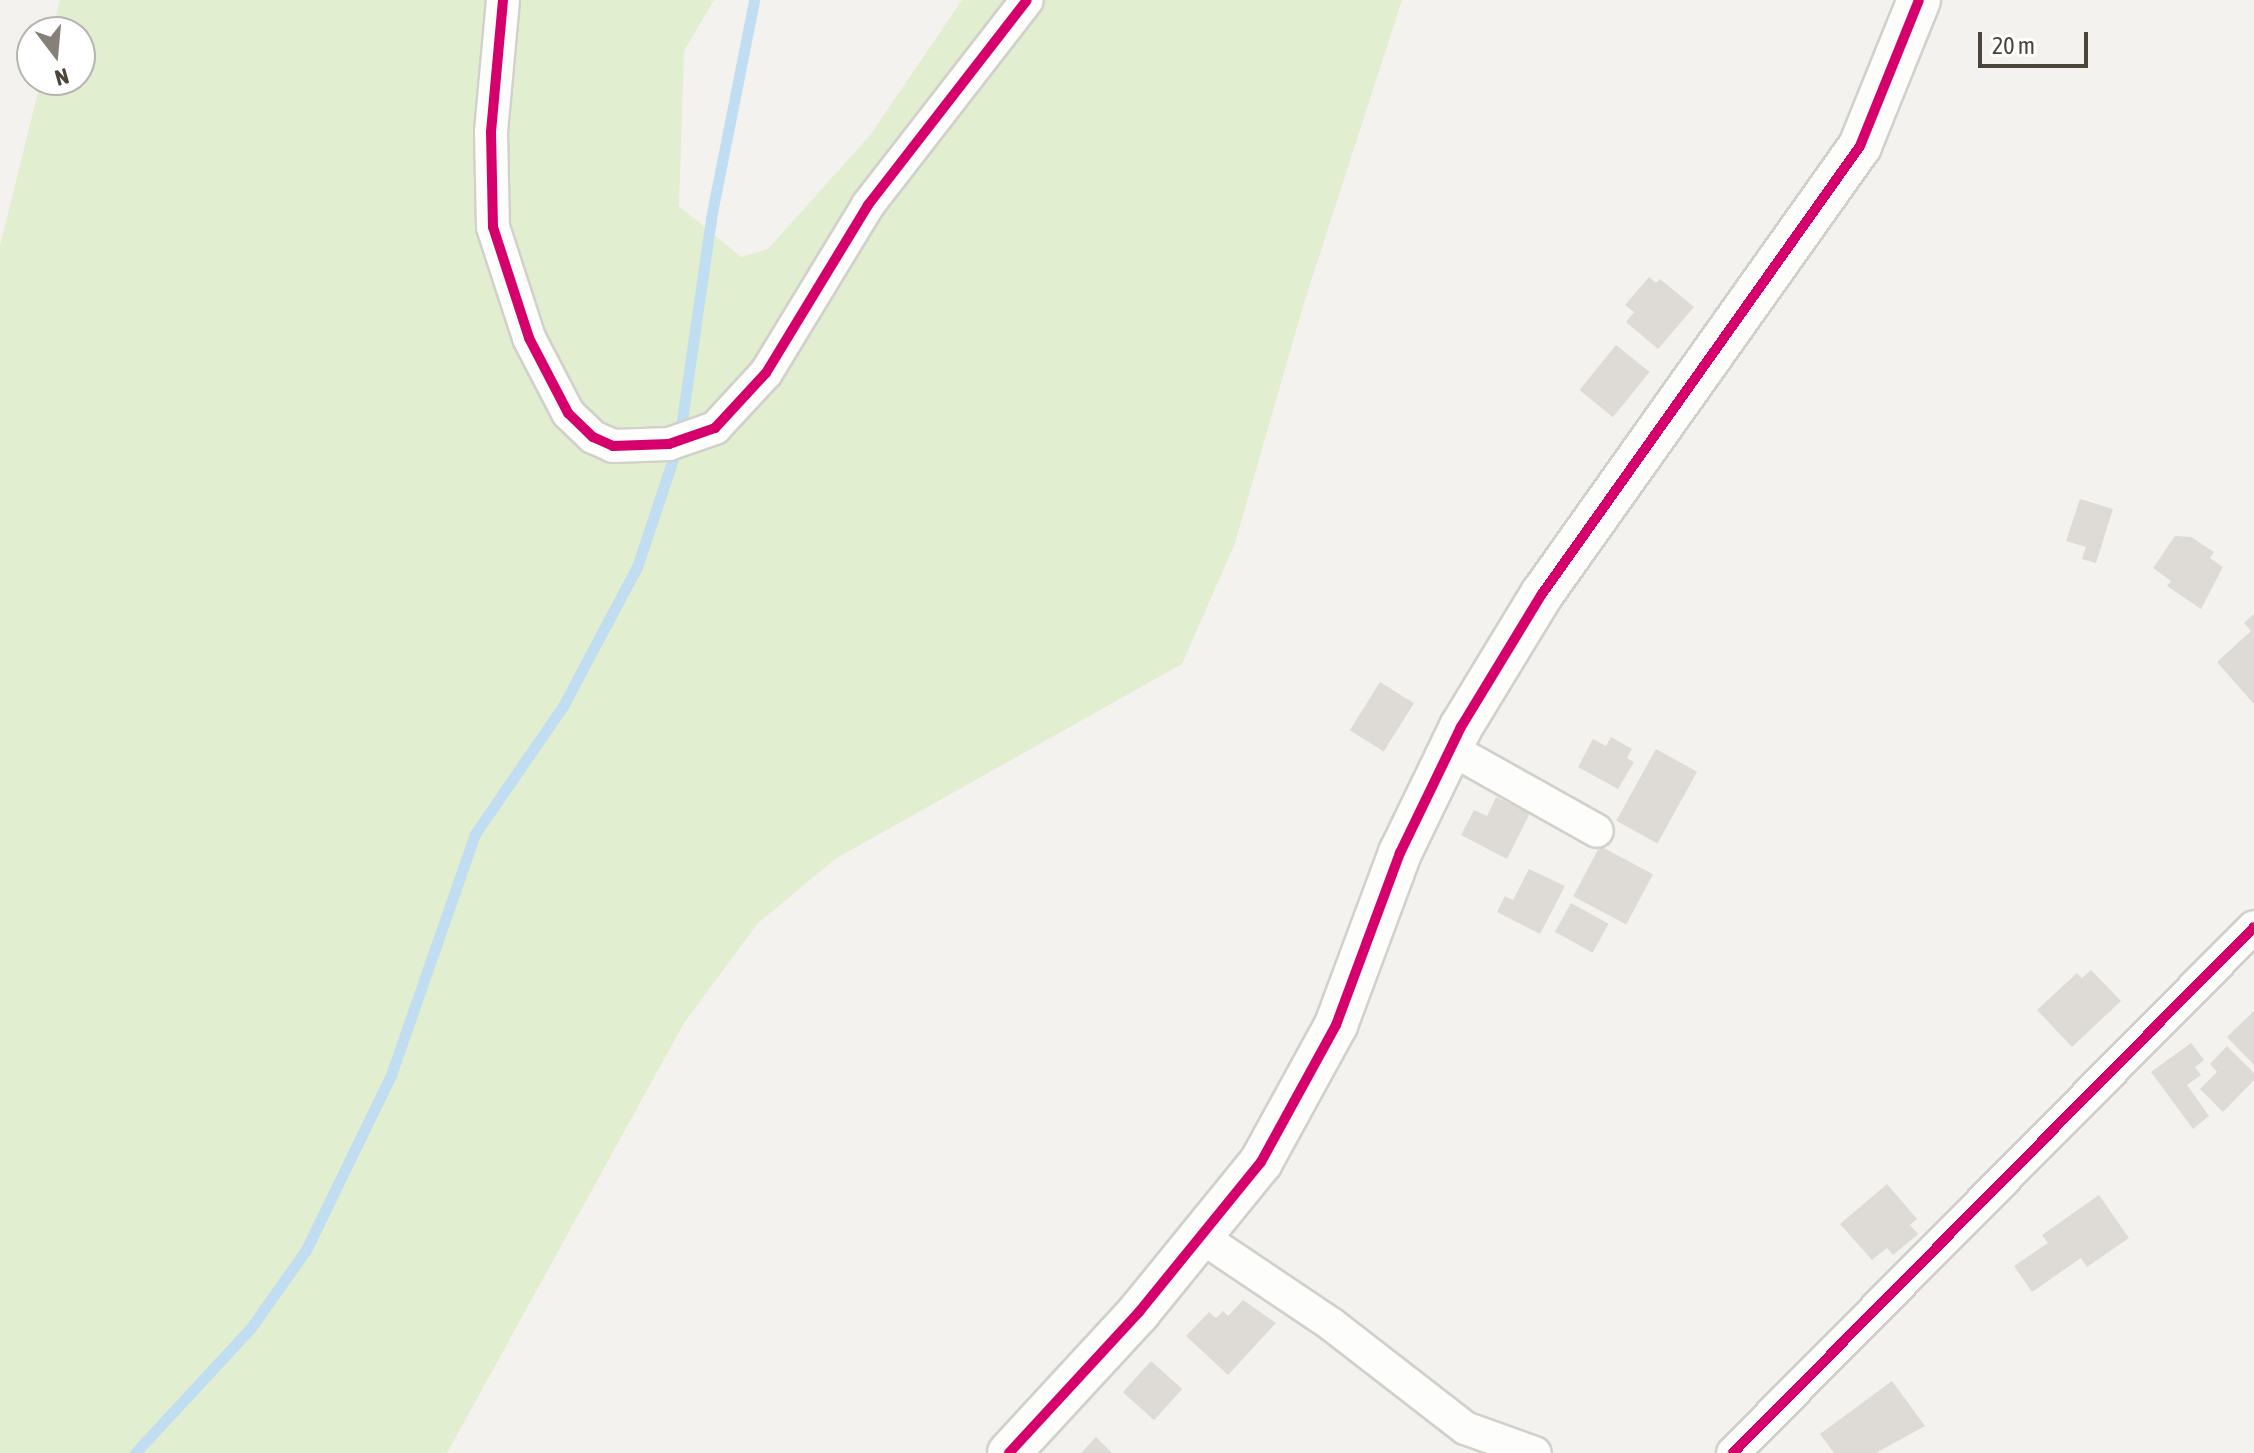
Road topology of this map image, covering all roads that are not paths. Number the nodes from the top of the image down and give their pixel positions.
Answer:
1 (503, 0) edge
2 (1027, 0) edge
3 (1919, 0) edge
4 (1451, 749) junction
5 (1597, 831) dead end
6 (2254, 927) edge
7 (1200, 1236) junction
8 (1009, 1453) edge
9 (1535, 1453) edge
10 (1733, 1453) edge

1 - 2 street
3 - 4 street
4 - 5 street
4 - 7 street
6 - 10 street
7 - 8 street
7 - 9 street

